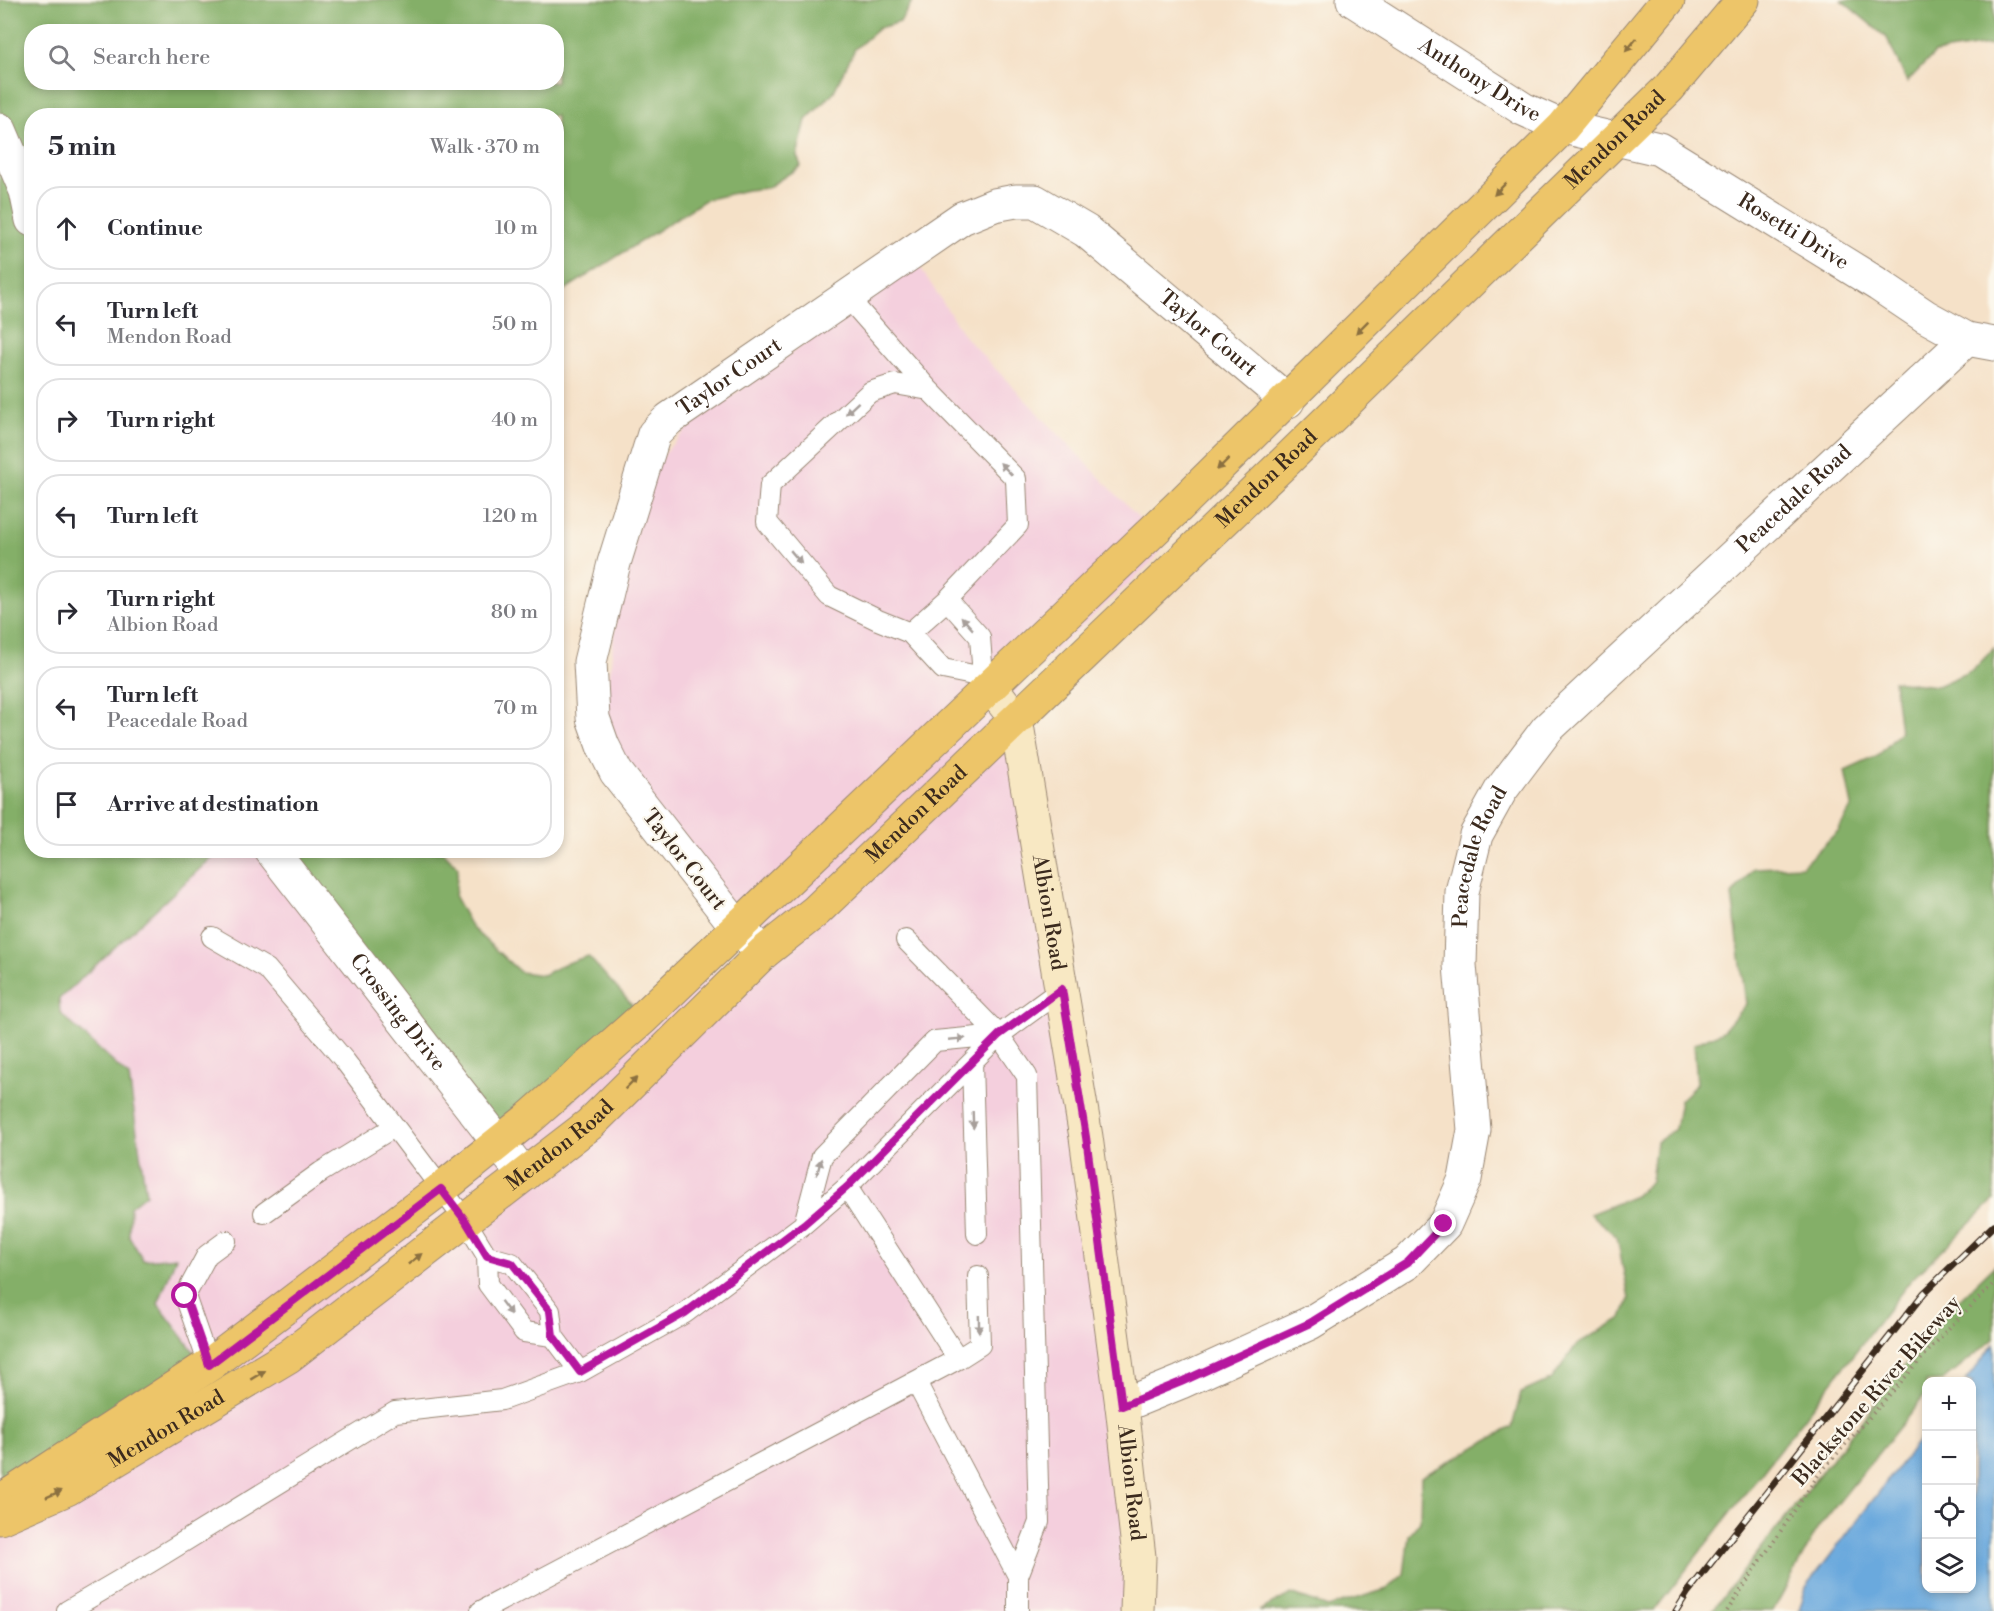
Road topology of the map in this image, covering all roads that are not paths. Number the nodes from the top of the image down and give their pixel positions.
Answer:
1 (1353, 0) edge
2 (1668, 0) edge
3 (1743, 0) edge
4 (1563, 127) junction
5 (0, 130) edge
6 (1616, 138) junction
7 (24, 186) edge
8 (848, 297) junction
9 (1980, 341) edge
10 (929, 390) junction
11 (1288, 401) junction
12 (947, 600) junction
13 (910, 633) junction
14 (987, 682) junction
15 (1016, 719) junction
16 (277, 858) edge
17 (738, 928) junction
18 (212, 937) dead end
19 (906, 940) dead end
20 (763, 953) junction
21 (1062, 989) junction
22 (999, 1035) junction
23 (972, 1062) junction
24 (393, 1127) junction
25 (499, 1143) junction
26 (524, 1175) junction
27 (847, 1187) junction
28 (441, 1189) junction
29 (264, 1213) dead end
30 (465, 1220) junction
31 (804, 1224) junction
32 (977, 1234) dead end
33 (226, 1241) dead end
34 (487, 1256) junction
35 (978, 1276) dead end
36 (553, 1336) junction
37 (958, 1359) junction
38 (209, 1365) junction
39 (580, 1372) junction
40 (916, 1382) junction
41 (1122, 1406) junction
42 (0, 1501) edge
43 (0, 1518) edge
44 (1018, 1576) junction
45 (67, 1611) edge
46 (481, 1611) edge
47 (1018, 1611) edge
48 (1137, 1611) edge

1 - 4 street, Anthony Drive
2 -> 4 main road, Mendon Road
3 - 6 main road, Mendon Road
4 - 6 street, Anthony Drive
4 -> 11 main road, Mendon Road
5 - 7 street
6 - 9 street, Rosetti Drive
6 - 15 main road, Mendon Road
8 - 10 lane
8 - 11 street, Taylor Court
8 - 17 street, Taylor Court
9 - 41 street, Peacedale Road
12 -> 10 lane
10 -> 13 lane
11 -> 14 main road, Mendon Road
12 - 13 lane
14 -> 12 lane
13 - 14 lane
14 - 15 street, Albion Road
14 - 17 main road, Mendon Road
15 - 20 main road, Mendon Road
15 - 21 street, Albion Road
16 - 25 street, Crossing Drive
17 - 20 street, Taylor Court
17 - 25 main road, Mendon Road
18 - 24 lane
19 - 22 lane
26 -> 20 main road, Mendon Road
21 - 22 lane
21 - 41 street, Albion Road
22 - 23 lane
31 -> 22 lane
22 - 44 lane
23 - 27 lane
23 -> 32 lane
24 - 28 lane
24 - 29 lane
25 - 26 street, Crossing Drive
25 - 28 main road, Mendon Road
26 - 30 main road, Mendon Road
27 - 31 lane
27 - 37 lane
28 - 30 lane
28 - 38 main road, Mendon Road
30 - 34 lane
43 -> 30 main road, Mendon Road
31 - 39 lane
33 - 38 lane
34 - 36 lane
34 -> 36 lane
35 -> 37 lane
36 - 39 lane
37 - 40 lane
38 - 42 main road, Mendon Road
39 - 45 lane
40 - 44 lane
40 - 46 lane
41 - 48 street, Albion Road
44 - 47 lane

